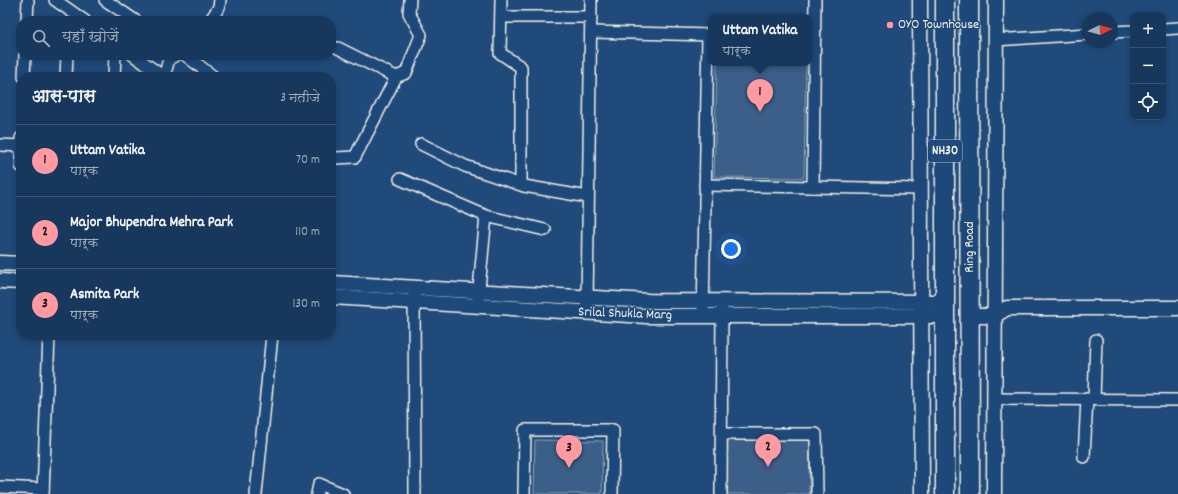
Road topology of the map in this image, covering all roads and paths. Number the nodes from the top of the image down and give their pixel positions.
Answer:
1 (28, 0) edge
2 (55, 0) edge
3 (105, 0) edge
4 (220, 0) edge
5 (410, 0) edge
6 (502, 0) edge
7 (592, 0) edge
8 (815, 0) edge
9 (920, 0) edge
10 (945, 0) edge
11 (969, 0) edge
12 (996, 0) edge
13 (27, 16) edge
14 (69, 16) edge
15 (129, 16) edge
16 (213, 16) edge
17 (501, 17) junction
18 (591, 17) junction
19 (1178, 28) edge
20 (1166, 29) edge
21 (1130, 31) edge
22 (591, 32) junction
23 (1118, 32) edge
24 (1082, 34) edge
25 (708, 35) edge
26 (812, 38) edge
27 (995, 40) junction
28 (338, 48) dead end
29 (25, 60) edge
30 (67, 60) edge
31 (115, 60) edge
32 (140, 60) edge
33 (169, 60) edge
34 (192, 60) edge
35 (709, 66) edge
36 (24, 72) edge
37 (66, 72) edge
38 (114, 72) edge
39 (157, 72) edge
40 (165, 72) edge
41 (207, 72) edge
42 (396, 77) junction
43 (421, 144) dead end
44 (0, 145) edge
45 (16, 146) edge
46 (336, 158) edge
47 (400, 179) dead end
48 (520, 184) junction
49 (705, 185) junction
50 (813, 187) junction
51 (920, 189) junction
52 (588, 197) junction
53 (486, 216) junction
54 (544, 230) dead end
55 (0, 263) edge
56 (16, 264) edge
57 (0, 281) edge
58 (16, 282) edge
59 (336, 283) edge
60 (414, 288) junction
61 (479, 291) junction
62 (336, 297) edge
63 (587, 298) junction
64 (703, 301) junction
65 (722, 301) junction
66 (994, 301) junction
67 (414, 302) junction
68 (920, 302) junction
69 (478, 306) junction
70 (1007, 308) junction
71 (1178, 308) edge
72 (945, 309) junction
73 (970, 309) junction
74 (587, 312) junction
75 (702, 316) junction
76 (722, 316) junction
77 (920, 316) junction
78 (994, 316) junction
79 (49, 340) edge
80 (271, 340) edge
81 (1096, 340) dead end
82 (994, 399) junction
83 (1091, 399) junction
84 (1178, 400) edge
85 (722, 434) junction
86 (1084, 457) dead end
87 (0, 487) edge
88 (43, 492) edge
89 (256, 494) edge
90 (318, 494) edge
91 (343, 494) edge
92 (415, 494) edge
93 (524, 494) edge
94 (612, 494) edge
95 (721, 494) edge
96 (816, 494) edge
97 (922, 494) edge
98 (945, 494) edge
99 (970, 494) edge
100 (994, 494) edge

1 - 13 street
2 - 14 street
3 - 15 street
4 - 16 street
5 - 42 street
6 - 17 street
7 - 18 street
8 - 26 street
9 - 51 street
10 - 72 highway, Ring Road / NH30
11 - 73 highway, Ring Road / NH30
12 - 27 street
17 - 18 street
17 - 48 street
18 - 22 street
19 - 20 street
21 - 23 street
22 - 25 street
22 - 52 street
24 - 27 street
26 - 50 street
27 - 66 street
28 - 42 street
29 - 36 street
30 - 37 street
31 - 38 street
32 - 39 street
33 - 40 street
34 - 41 street
35 - 49 street
42 - 46 street
43 - 48 street
44 - 45 street
47 - 53 street
48 - 52 street
49 - 50 street
49 - 64 street
50 - 51 street
51 - 68 street
52 - 63 street
53 - 54 street
53 - 61 street
55 - 56 street
57 - 58 street
59 - 60 street, Srilal Shukla Marg
60 - 61 street, Srilal Shukla Marg
60 - 67 street
61 - 63 street, Srilal Shukla Marg
61 - 69 street
62 - 67 street, Srilal Shukla Marg
63 - 64 street, Srilal Shukla Marg
63 - 74 street
64 - 65 street, Srilal Shukla Marg
64 - 75 street
65 - 68 street, Srilal Shukla Marg
65 - 76 street
66 - 70 street
66 - 73 street
66 - 78 street
67 - 69 street, Srilal Shukla Marg
67 - 92 street
68 - 72 street, Srilal Shukla Marg
68 - 77 street
69 - 74 street, Srilal Shukla Marg
70 - 71 street
70 - 78 street
72 - 77 street, Srilal Shukla Marg
72 - 98 highway, Ring Road / NH30
73 - 78 street
73 - 99 highway, Ring Road / NH30
74 - 75 street, Srilal Shukla Marg
75 - 76 street, Srilal Shukla Marg
76 - 77 street, Srilal Shukla Marg
76 - 85 street
77 - 97 street
78 - 82 street
79 - 88 street
80 - 89 street
81 - 83 street
82 - 83 street
82 - 100 street
83 - 84 street
83 - 86 street
85 - 95 street
85 - 96 street
87 - 88 street
90 - 91 street
93 - 94 street

